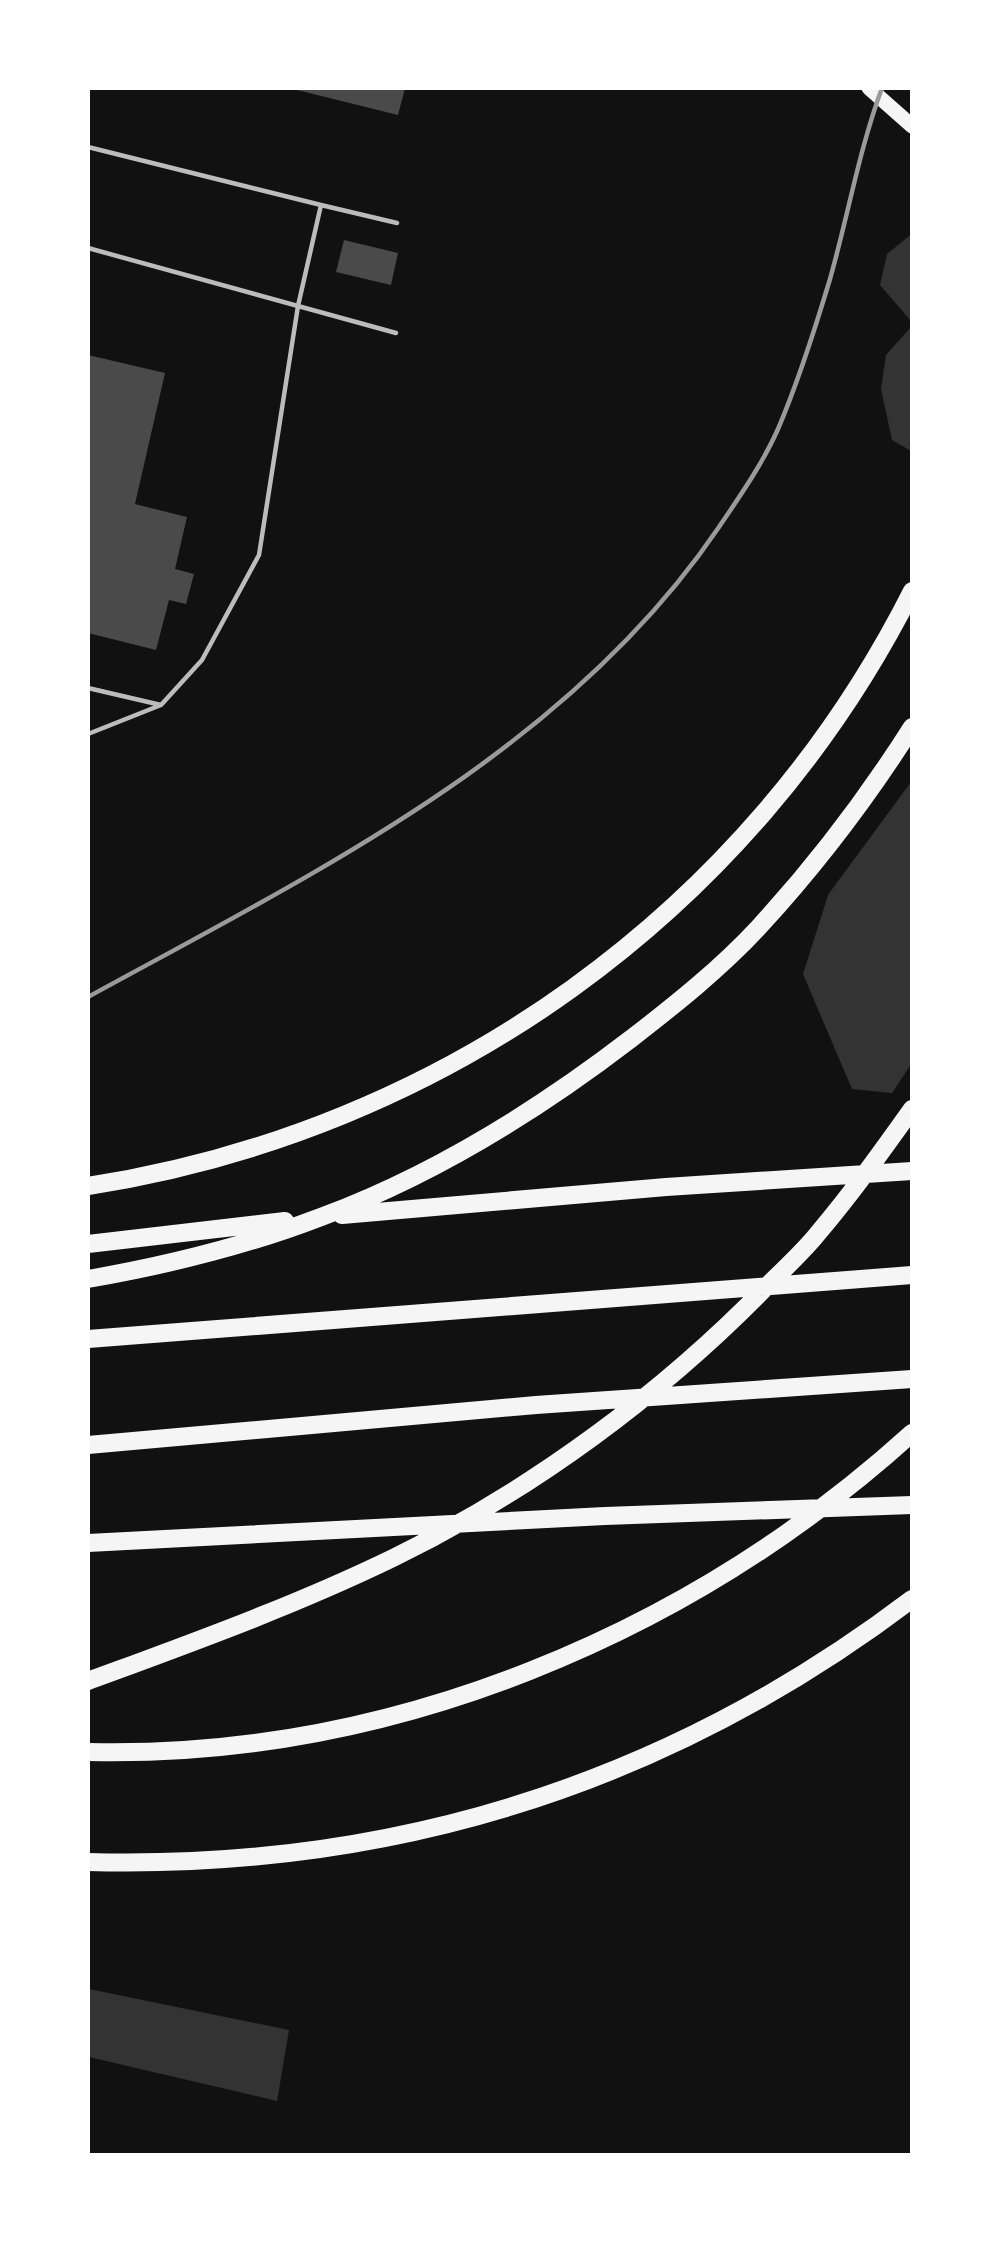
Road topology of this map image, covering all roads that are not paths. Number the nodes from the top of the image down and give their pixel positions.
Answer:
1 (869, 88) edge
2 (912, 126) edge
3 (88, 147) edge
4 (321, 205) junction
5 (397, 223) dead end
6 (88, 248) edge
7 (298, 306) junction
8 (396, 333) dead end
9 (912, 591) edge
10 (88, 688) edge
11 (161, 705) junction
12 (912, 727) edge
13 (88, 734) edge
14 (912, 1109) edge
15 (912, 1171) edge
16 (88, 1186) edge
17 (88, 1244) edge
18 (912, 1275) edge
19 (88, 1279) edge
20 (88, 1339) edge
21 (912, 1378) edge
22 (912, 1433) edge
23 (88, 1445) edge
24 (912, 1505) edge
25 (88, 1543) edge
26 (912, 1599) edge
27 (88, 1681) edge
28 (88, 1752) edge
29 (88, 1862) edge

1 - 2 main road
3 - 4 lane
4 - 5 lane
4 - 7 lane
6 - 7 lane
7 - 8 lane
7 - 11 lane
9 - 16 highway
10 - 11 lane
11 - 13 lane
12 - 19 highway
14 - 27 highway
15 - 17 highway
18 - 20 highway
21 - 23 highway
22 - 28 highway
24 - 25 highway
26 - 29 highway

